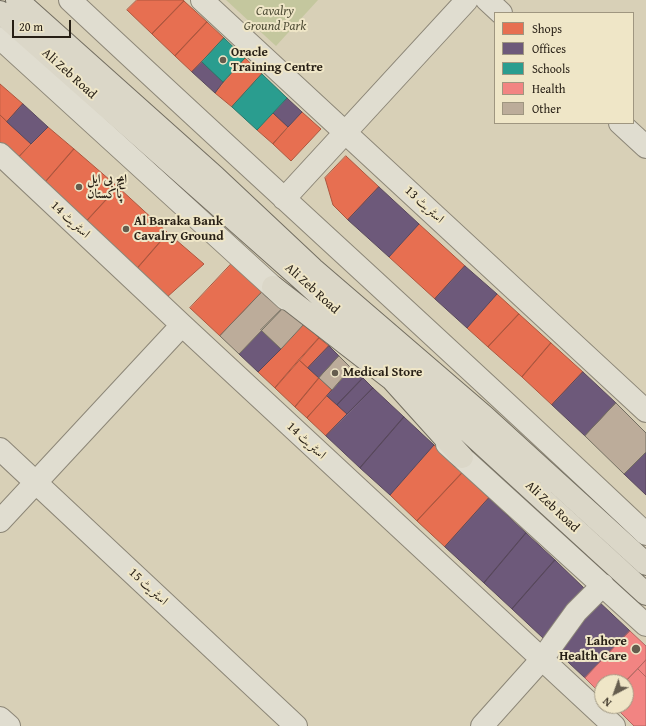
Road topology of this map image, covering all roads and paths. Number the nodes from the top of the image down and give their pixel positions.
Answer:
1 (17, 0) edge
2 (70, 0) edge
3 (202, 0) edge
4 (467, 0) edge
5 (487, 0) edge
6 (0, 12) edge
7 (501, 12) edge
8 (0, 38) edge
9 (621, 124) edge
10 (346, 133) junction
11 (646, 147) edge
12 (0, 154) edge
13 (284, 199) junction
14 (304, 281) junction
15 (273, 287) junction
16 (182, 325) junction
17 (394, 381) junction
18 (503, 398) junction
19 (646, 411) edge
20 (485, 417) junction
21 (0, 448) edge
22 (462, 457) junction
23 (510, 468) junction
24 (36, 482) junction
25 (0, 521) edge
26 (646, 534) edge
27 (646, 564) edge
28 (603, 585) junction
29 (646, 594) edge
30 (646, 625) edge
31 (542, 659) junction
32 (0, 718) edge
33 (9, 726) edge
34 (296, 726) edge
35 (482, 726) edge
36 (614, 726) edge

1 - 20 main road, Ali Zeb Road
2 - 13 street
3 - 10 street, اسٹریٹ 13
4 - 10 street
5 - 7 street
6 - 14 main road, Ali Zeb Road
8 - 15 street
9 - 11 street
10 - 13 street
10 - 19 street, اسٹریٹ 13
12 - 16 street, اسٹریٹ 14
13 - 18 street
14 - 17 main road
14 - 23 main road, Ali Zeb Road
15 - 17 main road
15 - 22 street
16 - 24 street
16 - 31 street, اسٹریٹ 14
17 - 22 main road
17 - 23 main road
18 - 20 street
18 - 26 street
20 - 27 main road, Ali Zeb Road
21 - 24 street, اسٹریٹ 15
22 - 28 street
23 - 29 main road, Ali Zeb Road
24 - 25 street
24 - 34 street, اسٹریٹ 15
28 - 30 street
28 - 31 street
31 - 35 street
31 - 36 street, اسٹریٹ 14
32 - 33 street

